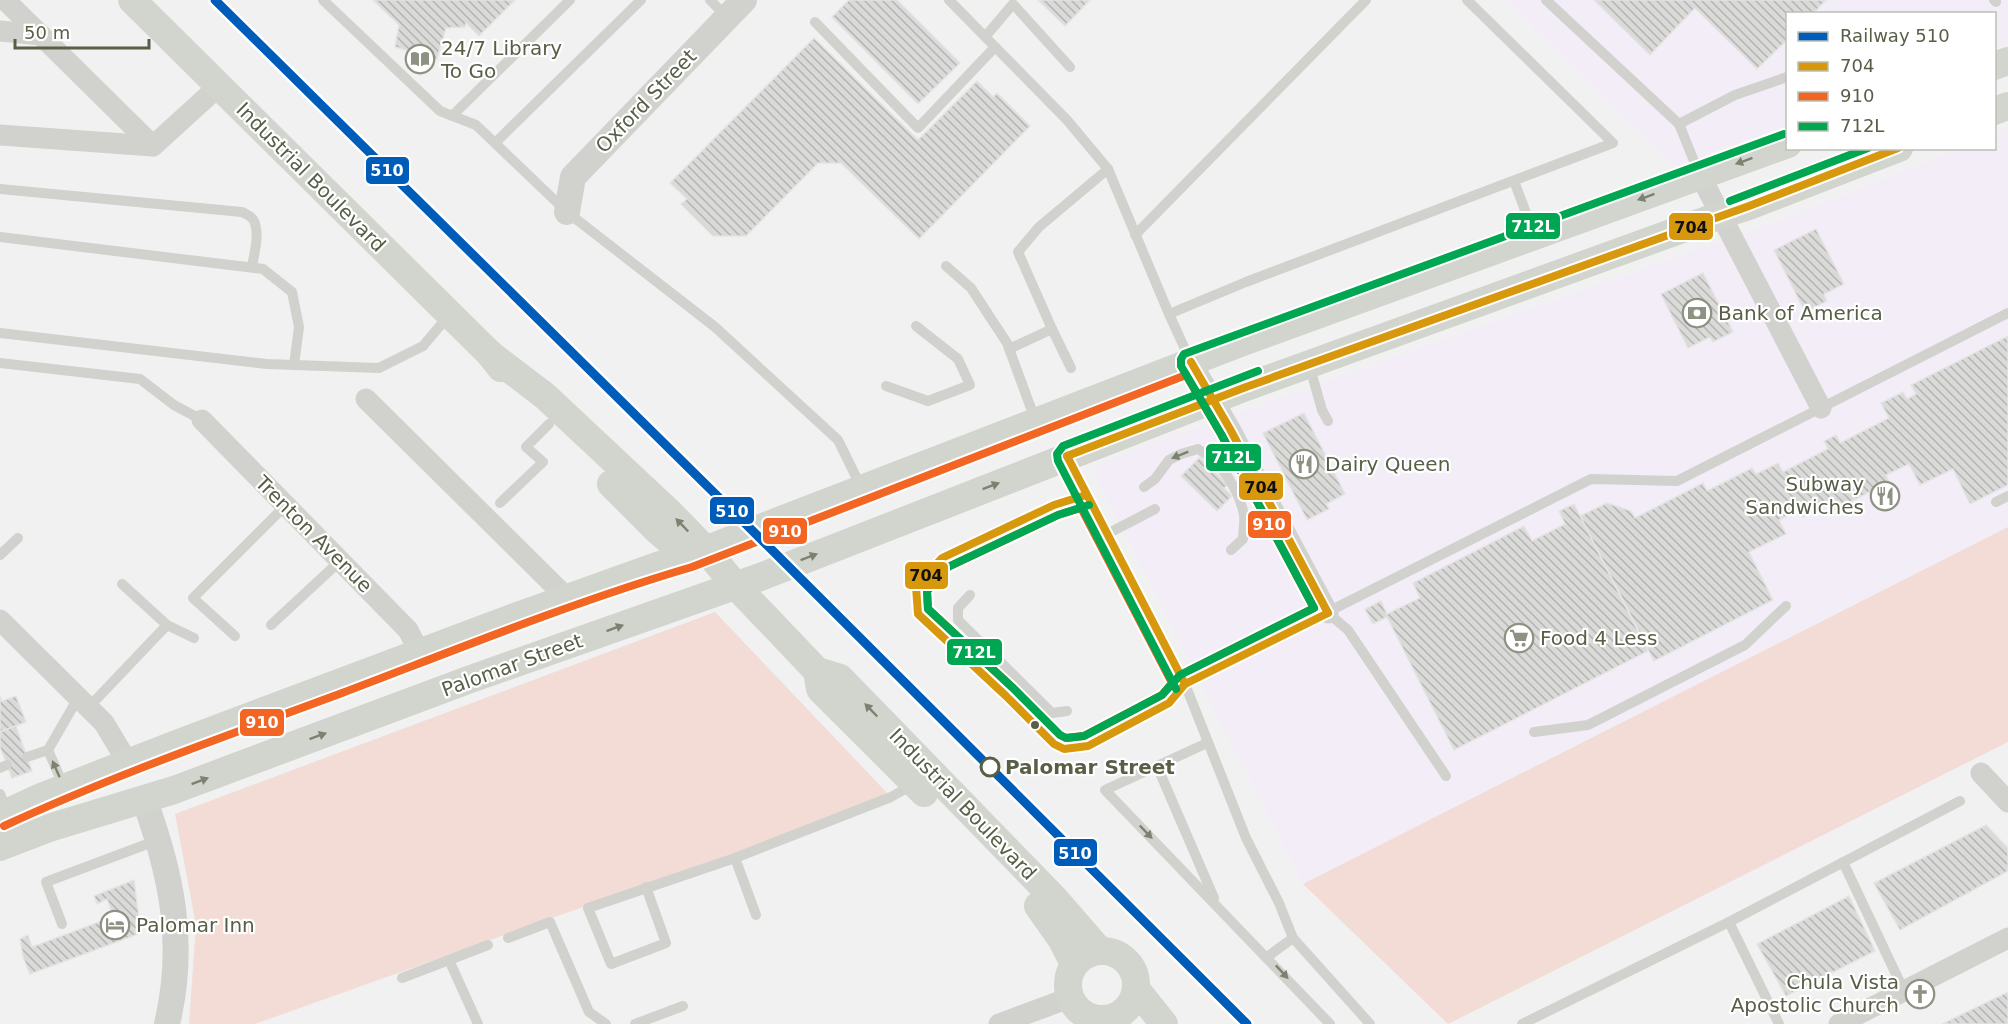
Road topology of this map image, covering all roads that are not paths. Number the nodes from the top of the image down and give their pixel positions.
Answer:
1 (5, 0) edge
2 (132, 0) edge
3 (323, 0) edge
4 (570, 0) edge
5 (641, 0) edge
6 (949, 0) edge
7 (1366, 0) edge
8 (1467, 0) edge
9 (1546, 0) edge
10 (1010, 2) edge
11 (727, 6) edge
12 (814, 22) dead end
13 (0, 31) edge
14 (41, 35) junction
15 (985, 37) junction
16 (995, 47) junction
17 (1070, 67) dead end
18 (1786, 77) edge
19 (220, 85) junction
20 (452, 116) junction
21 (1679, 124) junction
22 (0, 135) edge
23 (495, 143) junction
24 (1786, 145) edge
25 (153, 146) junction
26 (1894, 150) edge
27 (1108, 170) junction
28 (1701, 177) junction
29 (1514, 181) junction
30 (0, 189) edge
31 (567, 212) junction
32 (1720, 215) junction
33 (1135, 235) junction
34 (0, 237) edge
35 (1535, 237) junction
36 (946, 266) dead end
37 (252, 267) junction
38 (1169, 314) junction
39 (2008, 314) edge
40 (449, 315) junction
41 (916, 326) dead end
42 (1052, 329) junction
43 (0, 333) edge
44 (1009, 349) junction
45 (490, 354) junction
46 (1191, 362) junction
47 (0, 363) edge
48 (1309, 364) junction
49 (294, 365) junction
50 (1071, 368) dead end
51 (886, 386) dead end
52 (366, 399) dead end
53 (1213, 400) junction
54 (1821, 408) junction
55 (202, 420) joint
56 (1328, 421) dead end
57 (1036, 422) junction
58 (549, 424) junction
59 (1066, 456) junction
60 (1144, 488) dead end
61 (862, 489) junction
62 (1086, 495) junction
63 (2008, 496) edge
64 (1996, 502) dead end
65 (500, 503) dead end
66 (286, 505) junction
67 (1155, 509) dead end
68 (1107, 534) junction
69 (18, 538) dead end
70 (1231, 550) dead end
71 (697, 554) junction
72 (0, 555) edge
73 (340, 561) junction
74 (122, 584) dead end
75 (735, 585) junction
76 (970, 595) dead end
77 (567, 598) junction
78 (1786, 606) dead end
79 (1328, 613) junction
80 (0, 621) edge
81 (167, 625) junction
82 (271, 626) dead end
83 (235, 636) dead end
84 (194, 638) dead end
85 (420, 653) junction
86 (817, 671) junction
87 (1185, 684) junction
88 (83, 703) junction
89 (1067, 711) dead end
90 (250, 716) junction
91 (1534, 732) dead end
92 (1207, 743) junction
93 (48, 750) junction
94 (27, 757) dead end
95 (128, 763) junction
96 (1156, 766) junction
97 (1981, 773) dead end
98 (1446, 776) dead end
99 (914, 783) junction
100 (64, 788) junction
101 (144, 799) junction
102 (1960, 801) dead end
103 (2008, 802) edge
104 (3, 807) edge
105 (72, 821) junction
106 (158, 840) junction
107 (0, 847) edge
108 (735, 858) junction
109 (1843, 862) junction
110 (646, 887) junction
111 (1217, 905) junction
112 (756, 915) dead end
113 (1729, 922) junction
114 (62, 924) dead end
115 (508, 938) dead end
116 (1293, 938) junction
117 (2008, 938) edge
118 (488, 945) dead end
119 (1099, 950) junction
120 (1267, 957) junction
121 (449, 960) junction
122 (1074, 964) junction
123 (402, 978) dead end
124 (1136, 989) junction
125 (1904, 991) junction
126 (1070, 998) junction
127 (683, 1006) dead end
128 (1121, 1020) edge
129 (166, 1024) edge
130 (478, 1024) edge
131 (606, 1024) edge
132 (635, 1024) edge
133 (999, 1024) edge
134 (1164, 1024) edge
135 (1330, 1024) edge
136 (1370, 1024) edge
137 (1522, 1024) edge
138 (1779, 1024) edge
139 (1839, 1024) edge

1 - 14 street
2 - 19 main road, Industrial Boulevard
3 - 20 lane
4 - 20 lane
5 - 23 lane
6 - 15 lane
7 - 33 lane
8 - 29 lane
9 - 21 lane
10 - 15 lane
10 - 17 lane
11 - 31 street, Oxford Street
12 - 16 lane
13 - 14 street
14 - 25 street
15 - 16 lane
16 - 27 lane
18 - 21 lane
19 - 25 street
19 - 40 main road, Industrial Boulevard
20 - 23 lane
21 - 28 lane
22 - 25 street
23 - 31 lane
24 -> 28 main road
26 - 32 main road, Palomar Street
27 - 33 lane
27 - 42 lane
28 - 32 street
28 -> 35 main road
29 - 35 lane
29 - 38 lane
30 - 37 lane
31 - 61 lane
32 - 48 main road, Palomar Street
32 - 54 street
33 - 38 lane
34 - 37 lane
35 - 46 main road
36 - 44 lane
37 - 49 lane
38 - 46 lane
39 - 54 lane
40 - 45 main road, Industrial Boulevard
40 - 49 lane
41 - 51 lane
42 - 44 lane
42 - 50 lane
43 - 49 lane
44 - 57 lane
45 - 58 main road, Industrial Boulevard
71 -> 45 main road, Industrial Boulevard
46 - 53 street
46 - 57 main road
47 - 55 lane
48 - 53 main road, Palomar Street
48 - 56 lane
52 - 77 street
53 - 59 main road, Palomar Street
53 - 79 street
54 - 79 lane
55 - 66 street, Trenton Avenue
57 - 61 main road
58 - 65 lane
58 - 71 main road, Industrial Boulevard
59 - 62 lane
75 -> 59 main road, Palomar Street
70 -> 60 lane
61 - 71 main road
62 - 68 lane
62 - 87 lane
63 - 64 lane
66 - 73 street, Trenton Avenue
66 - 83 lane
67 - 68 lane
68 - 87 lane
69 - 72 lane
71 - 75 main road, Industrial Boulevard
71 - 77 main road
73 - 82 lane
73 - 85 street, Trenton Avenue
74 - 81 lane
75 - 86 main road, Industrial Boulevard
101 -> 75 main road, Palomar Street
76 - 89 lane
77 - 85 main road
78 - 91 lane
79 - 87 lane
79 - 98 lane
80 - 88 street
81 - 84 lane
81 - 88 lane
85 - 90 main road
86 - 99 main road, Industrial Boulevard
119 -> 86 main road, Industrial Boulevard
87 - 92 lane
88 - 93 lane
88 - 95 street
90 - 95 main road
90 - 101 main road
92 - 96 lane
92 - 116 lane
93 - 94 lane
100 -> 93 lane
95 - 100 main road
95 - 105 main road
96 - 111 lane
96 -> 111 lane
97 - 103 street
99 - 108 lane
99 - 122 main road, Industrial Boulevard
100 - 104 main road
101 - 105 main road, Palomar Street
101 - 106 street
102 - 109 lane
105 - 107 main road, Palomar Street
106 - 114 lane
106 - 129 street
108 - 110 lane
108 - 112 lane
109 - 113 lane
109 - 125 lane
110 - 110 lane
111 - 120 lane
113 - 137 lane
113 - 138 lane
115 - 131 lane
116 - 120 lane
116 - 136 lane
117 - 125 street
118 - 121 lane
119 - 122 main road
119 - 124 main road, Industrial Boulevard
120 -> 135 lane
121 - 123 lane
121 - 130 lane
122 - 126 main road
124 - 128 main road
124 - 134 main road, Industrial Boulevard
125 - 139 street
126 - 128 main road
126 - 133 street
127 - 132 lane

